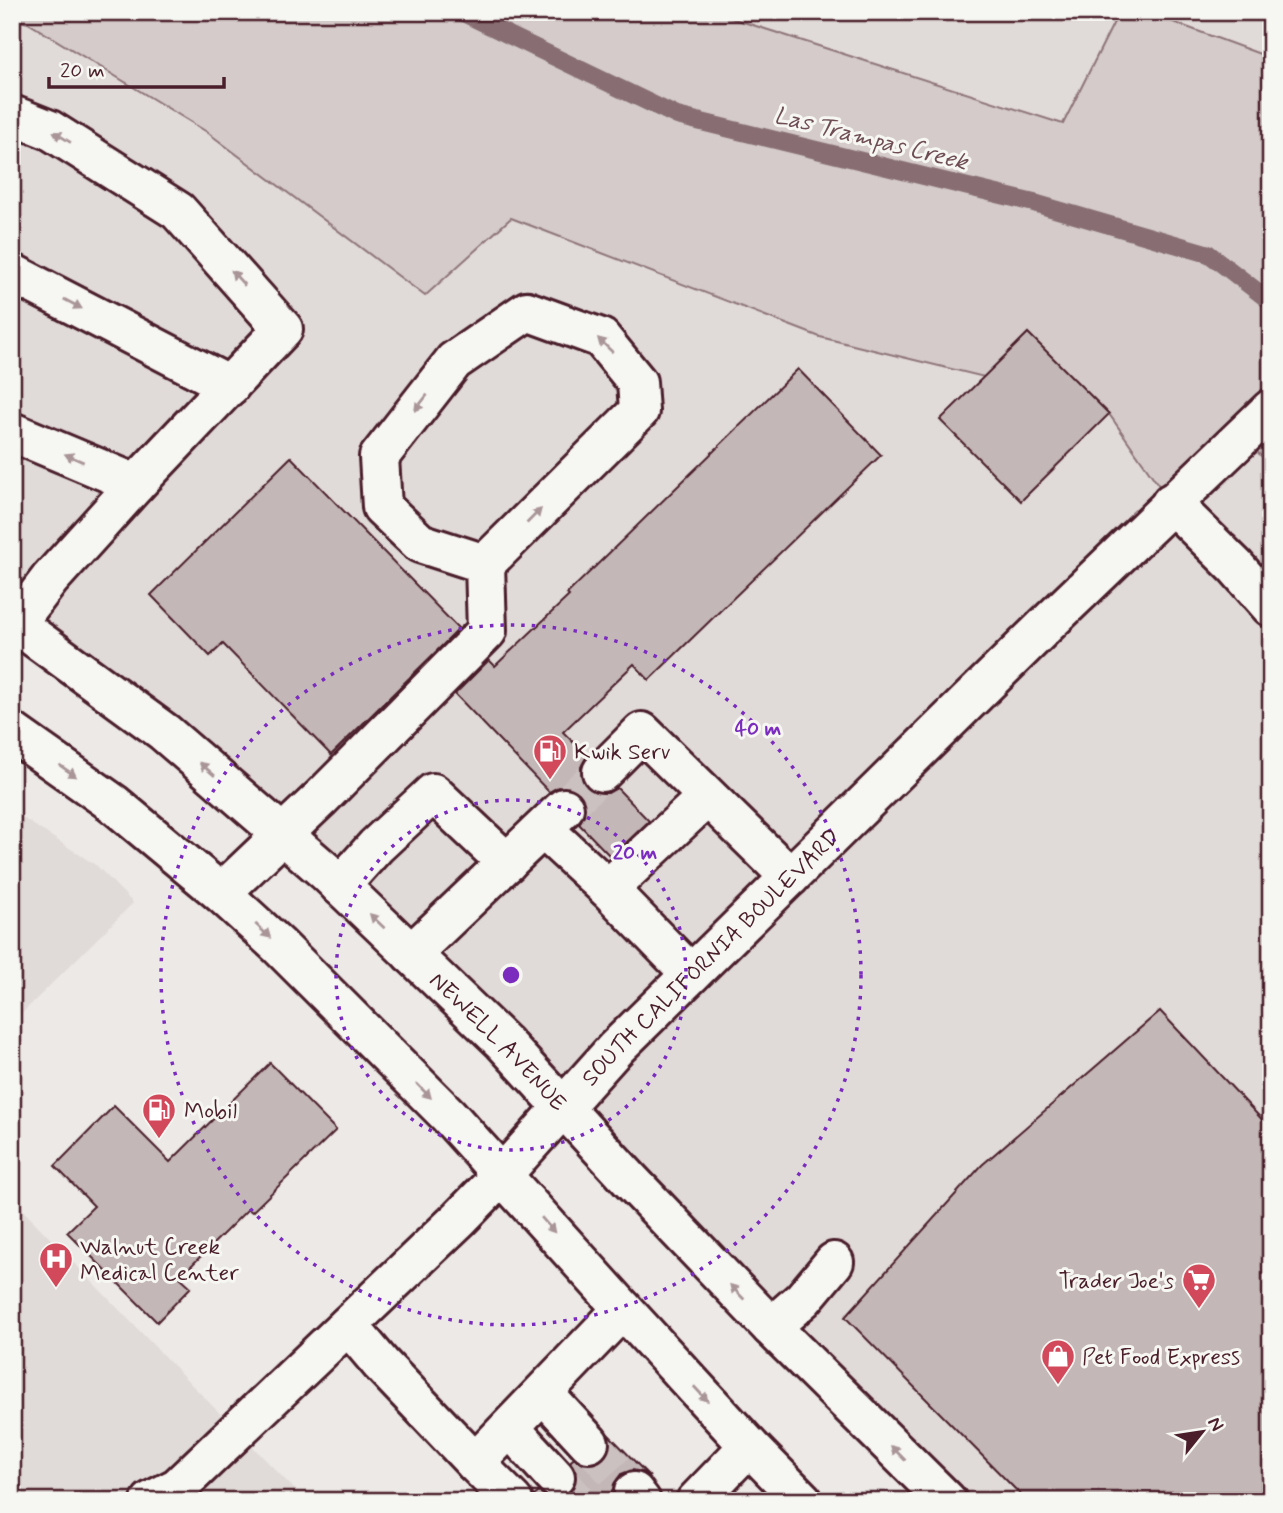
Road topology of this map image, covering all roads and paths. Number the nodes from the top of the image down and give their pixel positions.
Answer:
1 (12, 115) edge
2 (12, 273) edge
3 (230, 386) junction
4 (1271, 410) edge
5 (12, 432) edge
6 (136, 484) junction
7 (1171, 503) junction
8 (485, 564) junction
9 (1271, 607) edge
10 (14, 625) edge
11 (12, 732) edge
12 (602, 772) tunnel mouth
13 (707, 797) junction
14 (282, 835) junction
15 (507, 863) junction
16 (790, 877) junction
17 (341, 886) junction
18 (608, 889) junction
19 (221, 893) junction
20 (411, 954) junction
21 (691, 974) junction
22 (564, 1107) junction
23 (503, 1174) junction
24 (834, 1262) dead end
25 (623, 1309) junction
26 (348, 1325) junction
27 (771, 1327) junction
28 (543, 1393) junction
29 (510, 1428) junction
30 (589, 1443) tunnel mouth
31 (749, 1446) junction
32 (475, 1463) junction
33 (555, 1477) tunnel mouth
34 (150, 1501) edge
35 (513, 1501) edge
36 (696, 1501) edge
37 (803, 1501) edge
38 (947, 1501) edge

3 -> 1 street
2 -> 3 street
3 - 6 street
4 - 7 street, SOUTH CALIFORNIA BOULEVARD
6 -> 5 street
6 - 10 street
7 - 9 street
7 - 16 street, SOUTH CALIFORNIA BOULEVARD
8 -> 8 street
8 - 14 street
14 -> 10 street, NEWELL AVENUE
11 -> 19 street
12 - 13 street
13 - 16 street
13 - 18 street
14 - 17 street, NEWELL AVENUE
14 - 19 street
15 - 17 street
15 - 18 street
15 - 20 street
16 - 21 street, SOUTH CALIFORNIA BOULEVARD
20 -> 17 street, NEWELL AVENUE
18 - 21 street
19 -> 23 street
20 - 22 street, NEWELL AVENUE
21 - 22 street, SOUTH CALIFORNIA BOULEVARD
22 - 23 street, SOUTH CALIFORNIA BOULEVARD
27 -> 22 street, NEWELL AVENUE
23 -> 25 street
23 - 26 street, SOUTH CALIFORNIA BOULEVARD
24 - 27 street
25 - 28 street
25 -> 31 street
26 - 32 street
26 - 34 street, SOUTH CALIFORNIA BOULEVARD
38 -> 27 street, NEWELL AVENUE
28 - 29 street
28 - 30 street
29 - 32 street
29 - 33 street
31 - 36 street
31 - 37 street
32 - 35 street

